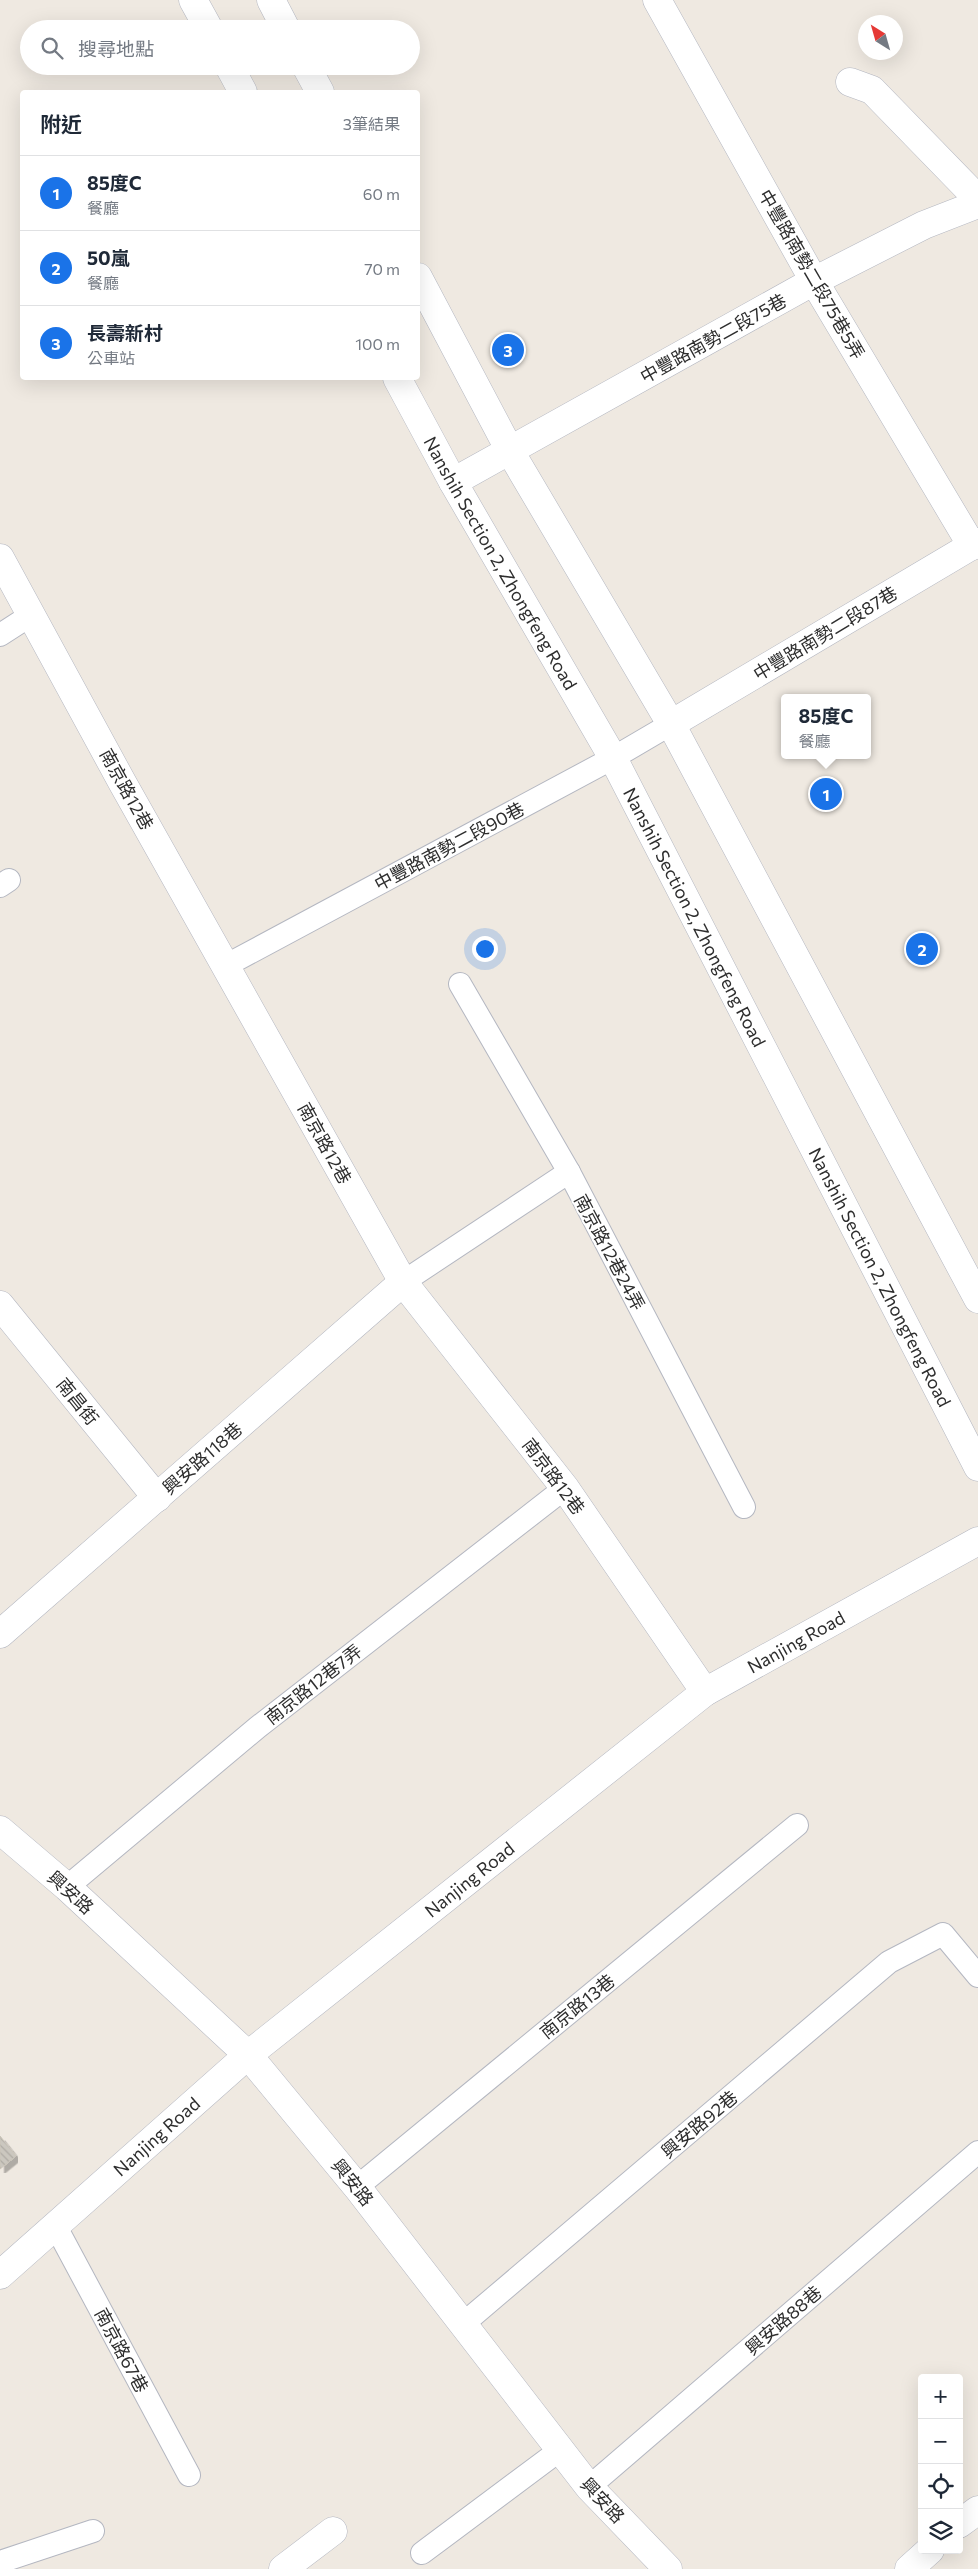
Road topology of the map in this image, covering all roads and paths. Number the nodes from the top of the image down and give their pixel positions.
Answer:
1 (193, 0) edge
2 (271, 0) edge
3 (657, 0) edge
4 (204, 20) edge
5 (281, 20) edge
6 (234, 75) edge
7 (311, 75) edge
8 (850, 82) dead end
9 (242, 90) edge
10 (319, 90) edge
11 (978, 199) edge
12 (978, 204) edge
13 (420, 281) edge
14 (814, 281) junction
15 (398, 380) edge
16 (510, 452) junction
17 (453, 482) junction
18 (975, 544) edge
19 (0, 558) edge
20 (31, 615) junction
21 (0, 635) edge
22 (671, 724) junction
23 (613, 758) junction
24 (226, 966) junction
25 (460, 984) dead end
26 (569, 1172) junction
27 (403, 1282) junction
28 (978, 1299) edge
29 (0, 1304) edge
30 (978, 1467) edge
31 (565, 1488) junction
32 (157, 1498) junction
33 (744, 1507) dead end
34 (978, 1541) edge
35 (0, 1634) edge
36 (705, 1692) junction
37 (797, 1825) dead end
38 (0, 1830) edge
39 (67, 1887) junction
40 (978, 1976) edge
41 (248, 2055) junction
42 (978, 2152) edge
43 (357, 2187) junction
44 (55, 2225) junction
45 (0, 2274) edge
46 (463, 2324) junction
47 (560, 2450) junction
48 (189, 2475) dead end
49 (589, 2487) junction
50 (978, 2510) edge
51 (963, 2521) edge
52 (93, 2531) dead end
53 (332, 2531) dead end
54 (422, 2553) dead end
55 (926, 2554) edge
56 (0, 2562) edge
57 (283, 2569) edge
58 (668, 2569) edge
59 (909, 2569) edge

1 - 4 street
2 - 5 street
3 - 14 street, 中豐路南勢二段75巷5弄
6 - 9 street
7 - 10 street
8 - 11 street
12 - 14 street, 中豐路南勢二段75巷
13 - 16 street
14 - 16 street, 中豐路南勢二段75巷
14 - 18 street, 中豐路南勢二段75巷5弄
15 - 17 street, Nanshih Section 2, Zhongfeng Road
16 - 17 street, 中豐路南勢二段75巷
16 - 22 street
17 - 23 street, Nanshih Section 2, Zhongfeng Road
18 - 22 street, 中豐路南勢二段87巷
19 - 20 street, 南京路12巷
20 - 21 lane
20 - 24 street, 南京路12巷
22 - 23 lane, 中豐路南勢二段90巷
22 - 28 street
23 - 24 lane, 中豐路南勢二段90巷
23 - 30 street, Nanshih Section 2, Zhongfeng Road
24 - 27 street, 南京路12巷
25 - 26 lane
26 - 27 lane, 南京路12巷24弄
26 - 33 lane, 南京路12巷24弄
27 - 31 street, 南京路12巷
27 - 32 street, 興安路118巷
29 - 32 street, 南昌街
31 - 36 street, 南京路12巷
31 - 39 lane, 南京路12巷7弄
32 - 35 street, 興安路118巷
34 - 36 street, Nanjing Road
36 - 41 street, Nanjing Road
37 - 43 lane, 南京路13巷
38 - 39 street, 興安路
39 - 41 street, 興安路
40 - 46 lane, 興安路92巷
41 - 43 street, 興安路
41 - 44 street, Nanjing Road
42 - 49 lane, 興安路88巷
43 - 46 street, 興安路
44 - 45 street, Nanjing Road
44 - 48 lane, 南京路67巷
46 - 47 street, 興安路
47 - 49 street, 興安路
47 - 54 lane
49 - 58 street, 興安路
50 - 51 street
52 - 56 lane
53 - 57 street
55 - 59 street

